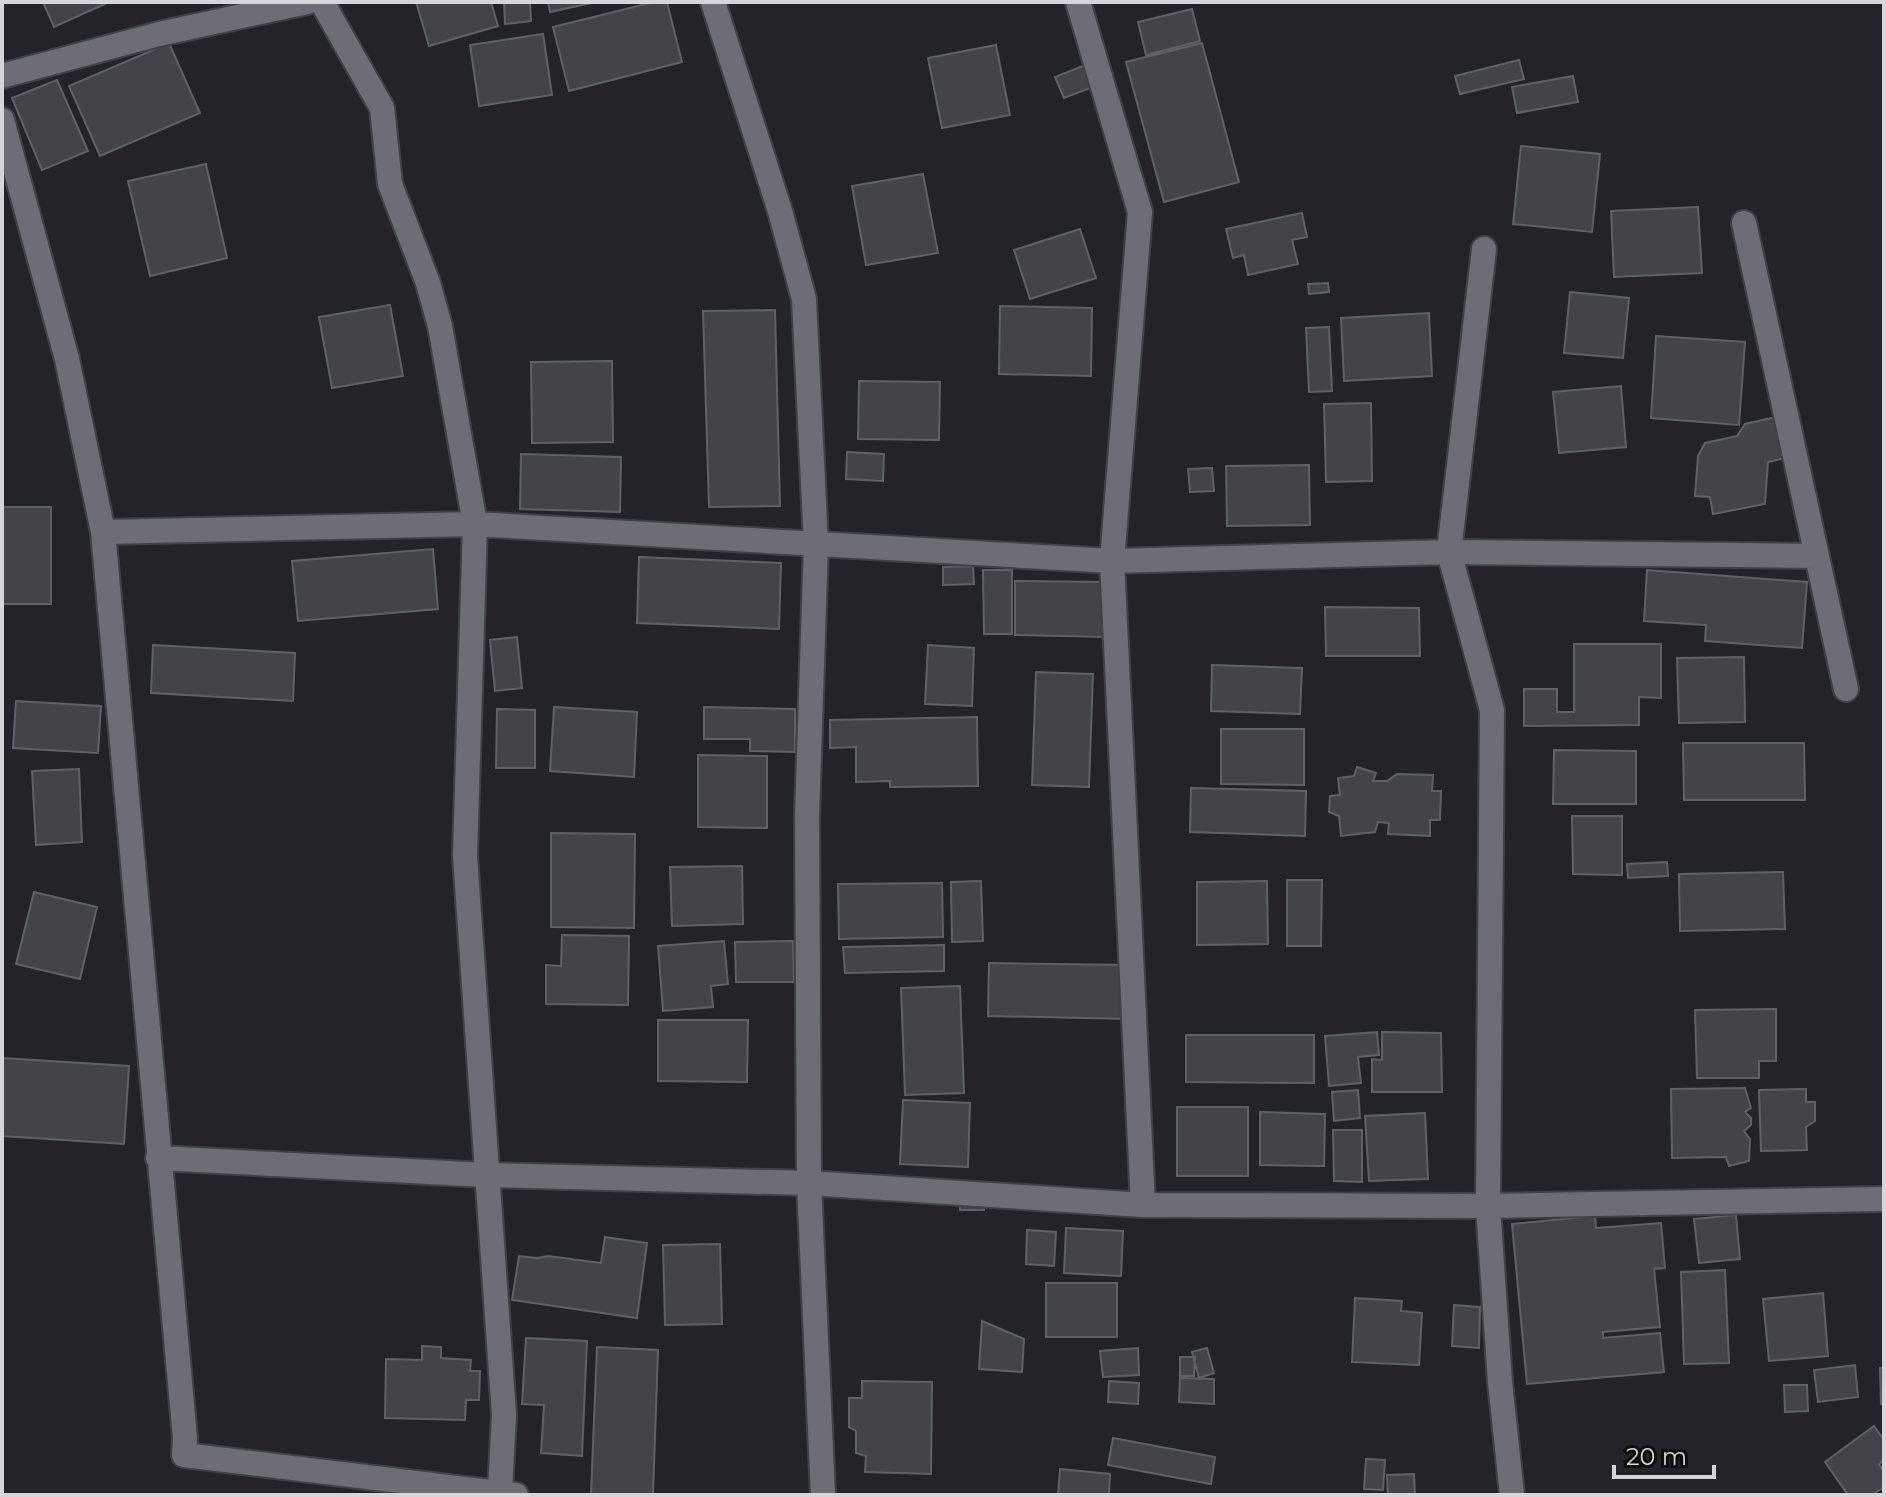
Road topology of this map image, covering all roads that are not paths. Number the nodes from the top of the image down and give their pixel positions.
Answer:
1 (307, 2) edge
2 (322, 2) edge
3 (713, 2) edge
4 (1078, 2) edge
5 (213, 11) edge
6 (2, 76) edge
7 (2, 120) edge
8 (1744, 223) dead end
9 (1484, 249) dead end
10 (475, 524) junction
11 (103, 532) junction
12 (816, 544) junction
13 (1449, 552) junction
14 (1817, 556) junction
15 (1112, 561) junction
16 (1846, 689) dead end
17 (158, 1158) junction
18 (487, 1175) junction
19 (809, 1183) junction
20 (1884, 1199) edge
21 (1143, 1205) junction
22 (1488, 1206) junction
23 (508, 1493) edge
24 (823, 1495) edge
25 (1512, 1495) edge

1 - 5 street
2 - 10 street
3 - 12 street
4 - 15 street
5 - 6 street
7 - 11 street
8 - 14 street
9 - 13 street
10 - 11 street
10 - 12 street
10 - 18 street
11 - 17 street
12 - 15 street
12 - 19 street
13 - 14 street
13 - 15 street
13 - 22 street
14 - 16 street
15 - 21 street
17 - 18 street
17 - 23 street
18 - 19 street
18 - 23 street
19 - 21 street
19 - 24 street
20 - 22 street
21 - 22 street
22 - 25 street

